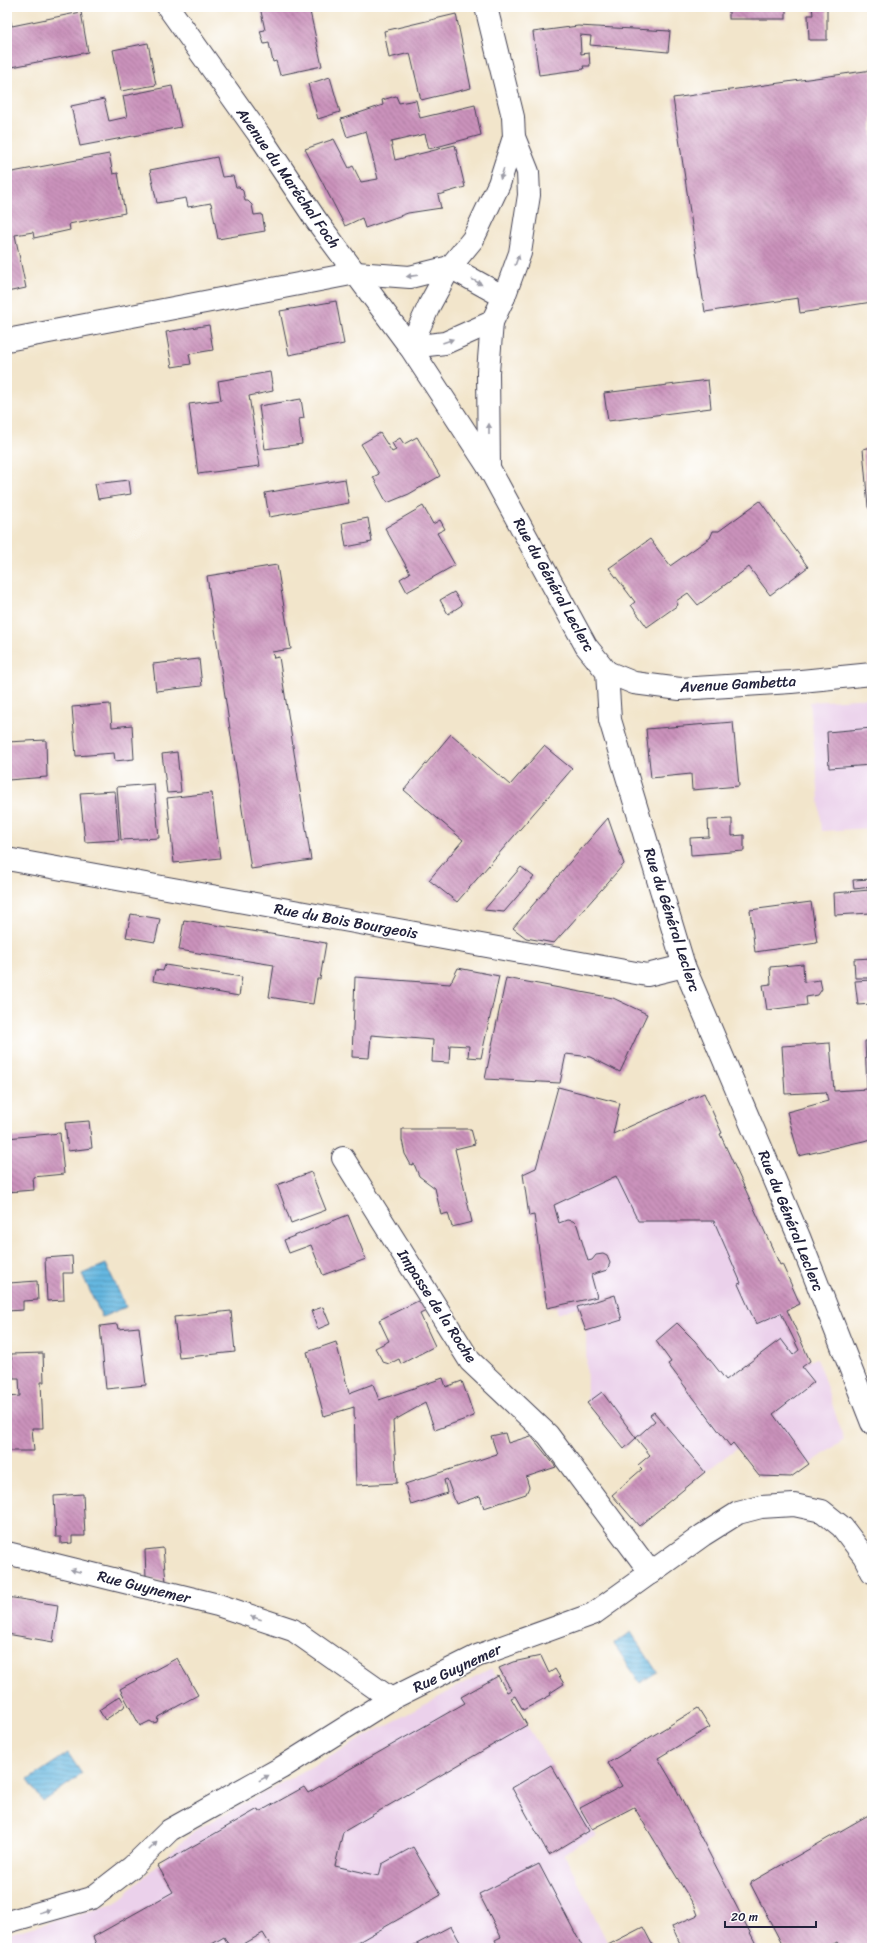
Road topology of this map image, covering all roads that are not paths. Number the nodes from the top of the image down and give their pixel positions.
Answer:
1 (168, 7) edge
2 (486, 7) edge
3 (514, 137) junction
4 (450, 268) junction
5 (356, 273) junction
6 (504, 297) junction
7 (492, 322) junction
8 (7, 340) edge
9 (410, 347) junction
10 (489, 468) junction
11 (607, 672) junction
12 (872, 674) edge
13 (7, 859) edge
14 (684, 966) junction
15 (343, 1158) dead end
16 (872, 1423) edge
17 (7, 1553) edge
18 (872, 1572) edge
19 (650, 1573) junction
20 (391, 1699) junction
21 (7, 1922) edge

1 - 5 street, Avenue du Maréchal Foch
2 - 3 street
3 -> 4 street
6 -> 3 street
4 -> 5 street
4 -> 6 street
4 - 9 street
5 - 8 street
5 - 9 street, Avenue du Maréchal Foch
6 - 7 street
9 -> 7 street
10 -> 7 street, Rue du Général Leclerc
9 - 10 street, Rue du Général Leclerc
10 - 11 street, Rue du Général Leclerc
11 - 12 street, Avenue Gambetta
11 - 14 street, Rue du Général Leclerc
13 - 14 street, Rue du Bois Bourgeois
14 - 16 street, Rue du Général Leclerc
15 - 19 street, Impasse de la Roche
20 -> 17 street, Rue Guynemer
18 - 19 street, Rue Guynemer
19 - 20 street, Rue Guynemer
21 -> 20 street

